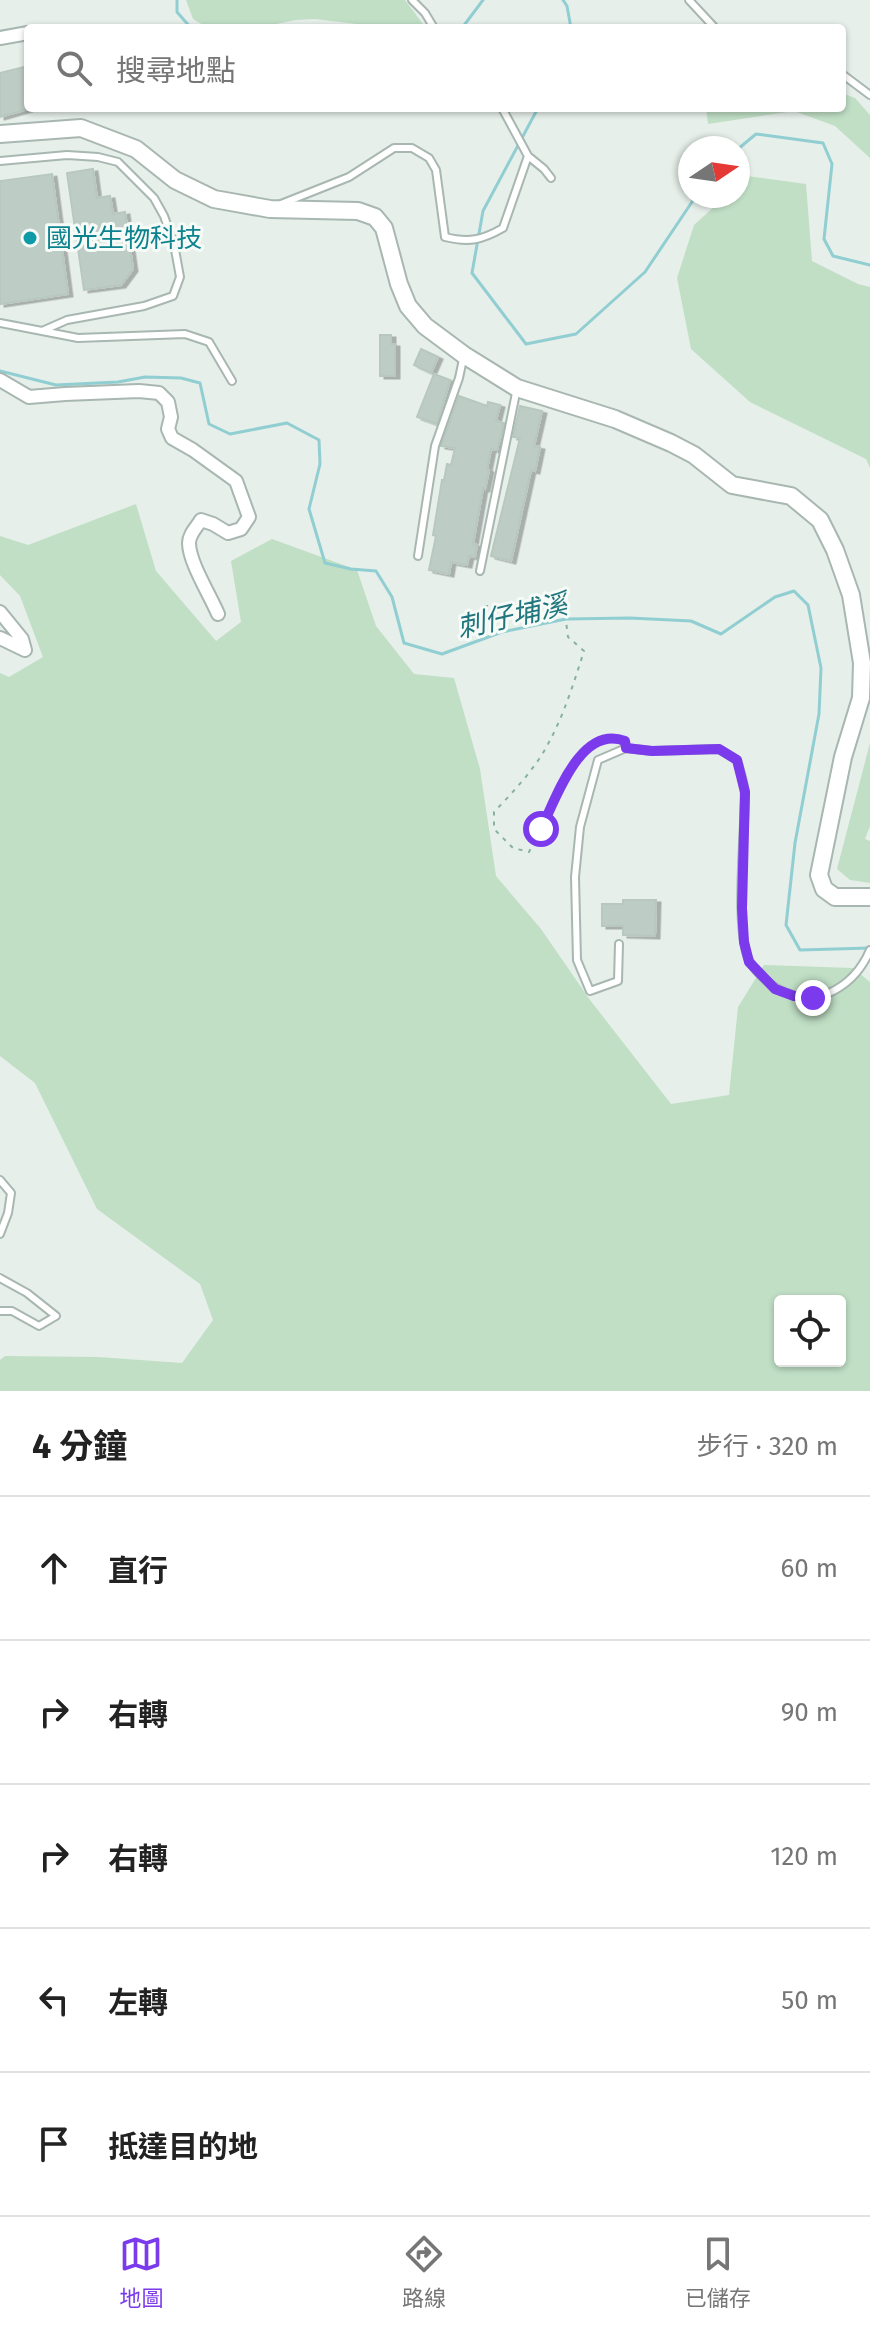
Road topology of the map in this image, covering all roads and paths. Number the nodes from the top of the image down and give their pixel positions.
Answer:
1 (412, 0) edge
2 (689, 0) edge
3 (432, 24) edge
4 (711, 24) edge
5 (24, 34) edge
6 (0, 38) edge
7 (846, 77) edge
8 (870, 95) edge
9 (504, 112) edge
10 (0, 134) edge
11 (528, 156) junction
12 (0, 161) edge
13 (551, 178) dead end
14 (270, 209) junction
15 (0, 323) edge
16 (42, 331) junction
17 (464, 355) junction
18 (0, 380) edge
19 (232, 381) dead end
20 (517, 388) junction
21 (418, 556) dead end
22 (480, 571) dead end
23 (484, 606) dead end
24 (0, 612) edge
25 (218, 614) dead end
26 (0, 638) edge
27 (626, 748) junction
28 (870, 897) edge
29 (619, 944) dead end
30 (869, 951) edge
31 (0, 1180) edge
32 (0, 1234) edge
33 (0, 1278) edge
34 (0, 1311) edge

1 - 3 lane
2 - 4 lane
5 - 6 street
7 - 8 lane
9 - 11 lane
10 - 14 street
11 - 13 lane
11 - 14 lane
12 - 16 lane
14 - 17 street
15 - 16 lane
16 - 19 lane
17 - 20 street
17 - 21 lane
18 - 25 street
20 - 22 lane
20 - 28 street
23 - 27 path
24 - 26 street
27 - 29 lane
27 - 30 lane
31 - 32 lane
33 - 34 lane

